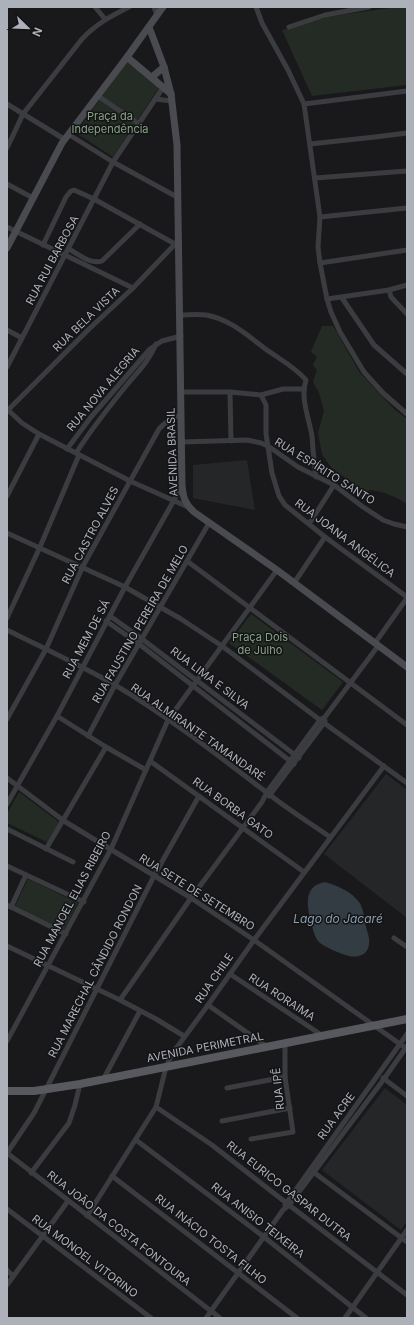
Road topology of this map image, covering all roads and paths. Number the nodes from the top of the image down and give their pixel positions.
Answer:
1 (95, 7) edge
2 (129, 7) edge
3 (154, 7) edge
4 (163, 7) edge
5 (256, 7) edge
6 (369, 7) edge
7 (157, 14) junction
8 (105, 19) junction
9 (149, 27) junction
10 (289, 27) dead end
11 (138, 42) junction
12 (154, 42) junction
13 (127, 57) junction
14 (164, 67) junction
15 (152, 77) junction
16 (166, 84) junction
17 (407, 91) edge
18 (98, 96) junction
19 (172, 98) junction
20 (155, 99) junction
21 (7, 104) edge
22 (304, 104) junction
23 (23, 114) junction
24 (139, 124) junction
25 (407, 132) edge
26 (66, 137) junction
27 (310, 144) junction
28 (7, 148) edge
29 (113, 162) junction
30 (407, 170) edge
31 (315, 178) junction
32 (7, 184) edge
33 (177, 197) junction
34 (33, 198) junction
35 (94, 200) junction
36 (407, 208) edge
37 (320, 217) junction
38 (140, 224) junction
39 (7, 227) edge
40 (15, 232) junction
41 (177, 242) junction
42 (43, 245) junction
43 (7, 248) edge
44 (69, 249) junction
45 (407, 250) edge
46 (66, 256) junction
47 (320, 263) junction
48 (407, 285) edge
49 (133, 288) junction
50 (389, 290) junction
51 (342, 298) junction
52 (327, 299) junction
53 (407, 314) edge
54 (181, 315) junction
55 (7, 330) edge
56 (181, 336) junction
57 (22, 338) junction
58 (157, 344) junction
59 (7, 367) edge
60 (407, 374) edge
61 (304, 389) junction
62 (182, 392) junction
63 (230, 392) junction
64 (261, 395) junction
65 (7, 410) edge
66 (407, 414) edge
67 (181, 415) junction
68 (39, 434) junction
69 (232, 441) junction
70 (182, 442) junction
71 (268, 446) junction
72 (67, 449) junction
73 (77, 454) junction
74 (316, 477) junction
75 (130, 481) junction
76 (182, 485) junction
77 (334, 485) junction
78 (7, 496) edge
79 (174, 500) junction
80 (188, 507) junction
81 (209, 523) junction
82 (309, 524) junction
83 (407, 527) edge
84 (7, 533) edge
85 (325, 537) junction
86 (40, 547) junction
87 (187, 561) junction
88 (83, 566) junction
89 (277, 570) junction
90 (294, 583) junction
91 (125, 587) junction
92 (407, 598) edge
93 (161, 607) junction
94 (250, 608) junction
95 (110, 616) junction
96 (7, 618) edge
97 (106, 621) junction
98 (7, 630) edge
99 (142, 639) junction
100 (139, 644) junction
101 (376, 645) junction
102 (222, 646) junction
103 (46, 649) junction
104 (82, 667) junction
105 (407, 667) edge
106 (196, 681) junction
107 (350, 683) junction
108 (115, 685) junction
109 (193, 686) junction
110 (56, 716) junction
111 (7, 719) edge
112 (168, 720) junction
113 (322, 722) junction
114 (407, 725) edge
115 (88, 736) junction
116 (106, 747) junction
117 (297, 756) junction
118 (150, 762) junction
119 (292, 763) junction
120 (384, 766) junction
121 (146, 770) junction
122 (7, 778) edge
123 (407, 783) edge
124 (18, 785) junction
125 (268, 794) junction
126 (199, 796) junction
127 (7, 804) edge
128 (64, 821) junction
129 (244, 828) junction
130 (7, 829) edge
131 (330, 837) junction
132 (46, 849) junction
133 (112, 850) junction
134 (73, 862) dead end
135 (7, 866) edge
136 (304, 872) junction
137 (26, 875) junction
138 (154, 876) junction
139 (191, 898) junction
140 (84, 902) junction
141 (9, 906) edge
142 (66, 934) junction
143 (394, 938) dead end
144 (254, 940) junction
145 (7, 946) edge
146 (407, 947) edge
147 (48, 965) junction
148 (230, 974) junction
149 (96, 990) junction
150 (120, 1000) junction
151 (208, 1005) junction
152 (140, 1010) junction
153 (406, 1019) edge
154 (376, 1025) junction
155 (407, 1034) edge
156 (184, 1036) junction
157 (323, 1036) junction
158 (7, 1041) edge
159 (285, 1043) junction
160 (401, 1044) junction
161 (266, 1046) junction
162 (407, 1047) edge
163 (166, 1067) junction
164 (379, 1075) junction
165 (285, 1077) junction
166 (104, 1078) junction
167 (384, 1079) junction
168 (80, 1084) junction
169 (227, 1088) dead end
170 (47, 1089) junction
171 (7, 1091) edge
172 (407, 1096) edge
173 (156, 1107) junction
174 (290, 1108) junction
175 (222, 1121) dead end
176 (251, 1139) dead end
177 (136, 1140) junction
178 (7, 1153) edge
179 (312, 1171) junction
180 (32, 1173) junction
181 (112, 1176) junction
182 (68, 1201) junction
183 (287, 1204) junction
184 (7, 1209) edge
185 (87, 1216) junction
186 (407, 1230) edge
187 (43, 1236) junction
188 (264, 1237) junction
189 (401, 1238) junction
190 (407, 1242) edge
191 (7, 1270) edge
192 (377, 1272) junction
193 (239, 1273) junction
194 (14, 1276) junction
195 (7, 1285) edge
196 (407, 1294) edge
197 (353, 1307) junction
198 (211, 1311) junction
199 (151, 1318) edge
200 (206, 1318) edge
201 (220, 1318) edge
202 (297, 1318) edge
203 (345, 1318) edge
204 (366, 1318) edge

1 - 8 street
2 - 8 street
3 - 7 street
4 - 7 street
5 - 22 street
6 - 10 street
7 - 9 street
8 - 23 street
9 - 11 street
9 - 12 street
11 - 12 street
11 - 13 street
12 - 14 street
13 - 15 street
13 - 18 street
14 - 15 street
14 - 16 street
15 - 16 street
16 - 19 street
16 - 20 street
17 - 22 street
18 - 24 street
18 - 26 street
19 - 20 street
19 - 33 street
20 - 24 street
21 - 23 street
22 - 27 street
23 - 26 street
23 - 28 street
24 - 29 street
25 - 27 street
26 - 29 street
26 - 34 street
27 - 31 street
29 - 33 street
29 - 35 street, RUA RUI BARBOSA
30 - 31 street
31 - 37 street
32 - 34 street
33 - 41 street, AVENIDA BRASIL
34 - 40 street
35 - 38 street
35 - 42 street
35 - 44 street, RUA RUI BARBOSA
36 - 37 street
37 - 47 street
38 - 41 street
38 - 44 street
39 - 40 street
40 - 42 street
40 - 43 street
41 - 49 street, RUA BELA VISTA
41 - 54 street, AVENIDA BRASIL
42 - 46 street
44 - 46 street, RUA RUI BARBOSA
45 - 47 street
46 - 49 street
46 - 57 street, RUA RUI BARBOSA
47 - 52 street
48 - 50 street
49 - 65 street, RUA BELA VISTA
50 - 51 street
50 - 53 street
51 - 52 street
51 - 60 street
52 - 66 street
54 - 56 street, AVENIDA BRASIL
54 - 61 street
55 - 57 street
56 - 58 street, RUA NOVA ALEGRIA
56 - 62 street, AVENIDA BRASIL
57 - 59 street, RUA RUI BARBOSA
58 - 72 street, RUA NOVA ALEGRIA
58 - 73 street, RUA NOVA ALEGRIA
61 - 64 street
61 - 74 street
62 - 63 street
62 - 67 street, AVENIDA BRASIL
63 - 64 street
63 - 69 street
64 - 71 street, RUA JOANA ANGÉLICA
65 - 68 street
67 - 70 street, AVENIDA BRASIL
67 - 75 street, RUA CASTRO ALVES
68 - 72 street
68 - 78 street
69 - 70 street, RUA ESPÍRITO SANTO
69 - 71 street, RUA ESPÍRITO SANTO
70 - 76 street, AVENIDA BRASIL
71 - 74 street, RUA ESPÍRITO SANTO
71 - 82 street, RUA JOANA ANGÉLICA
72 - 73 street
73 - 75 street
73 - 86 street, RUA NOVA ALEGRIA
74 - 77 street, RUA ESPÍRITO SANTO
75 - 79 street
75 - 88 street, RUA CASTRO ALVES
76 - 79 street, RUA MEM DE SÁ
76 - 80 street, AVENIDA BRASIL
77 - 82 street
77 - 83 street, RUA ESPÍRITO SANTO
79 - 80 street
79 - 91 street, RUA MEM DE SÁ
80 - 81 street, AVENIDA BRASIL
81 - 87 street, RUA FAUSTINO PEREIRA DE MELO
81 - 89 street, AVENIDA BRASIL
82 - 85 street, RUA JOANA ANGÉLICA
84 - 86 street
85 - 90 street
85 - 92 street, RUA JOANA ANGÉLICA
86 - 88 street
86 - 96 street, RUA NOVA ALEGRIA
87 - 93 street, RUA FAUSTINO PEREIRA DE MELO
87 - 94 street
88 - 91 street
88 - 103 street, RUA CASTRO ALVES
89 - 90 street, AVENIDA BRASIL
89 - 94 street
90 - 101 street, AVENIDA BRASIL
91 - 93 street
91 - 95 street, RUA MEM DE SÁ
92 - 101 street
93 - 99 street, RUA FAUSTINO PEREIRA DE MELO
93 - 102 street
94 - 102 street
94 - 107 street
95 - 97 street, RUA MEM DE SÁ
95 - 99 street, RUA LIMA E SILVA
97 - 100 street, RUA LIMA E SILVA
97 - 104 street, RUA MEM DE SÁ
98 - 103 street, RUA ALMIRANTE TAMANDARÉ
99 - 100 street, RUA FAUSTINO PEREIRA DE MELO
99 - 106 street, RUA LIMA E SILVA
100 - 108 street, RUA FAUSTINO PEREIRA DE MELO
100 - 109 street, RUA LIMA E SILVA
101 - 105 street, AVENIDA BRASIL
101 - 107 street
102 - 106 street, RUA MANOEL ELIAS RIBEIRO
102 - 113 street
103 - 104 street, RUA ALMIRANTE TAMANDARÉ
103 - 111 street, RUA CASTRO ALVES
104 - 108 street, RUA ALMIRANTE TAMANDARÉ
104 - 110 street, RUA MEM DE SÁ
106 - 109 street, RUA MANOEL ELIAS RIBEIRO
106 - 117 street, RUA LIMA E SILVA
107 - 113 street
107 - 114 street
108 - 112 street, RUA ALMIRANTE TAMANDARÉ
108 - 115 street, RUA FAUSTINO PEREIRA DE MELO
109 - 112 street, RUA MANOEL ELIAS RIBEIRO
109 - 119 street, RUA LIMA E SILVA
110 - 115 street
110 - 124 street, RUA MEM DE SÁ
112 - 118 street, RUA MANOEL ELIAS RIBEIRO
112 - 125 street, RUA ALMIRANTE TAMANDARÉ
113 - 117 street
113 - 120 street
115 - 116 street
116 - 121 street
116 - 128 street
117 - 119 street
118 - 121 street, RUA MANOEL ELIAS RIBEIRO
118 - 126 street, RUA BORBA GATO
119 - 125 street
120 - 123 street
120 - 131 street, RUA CHILE
121 - 133 street, RUA MANOEL ELIAS RIBEIRO
122 - 124 street, RUA SETE DE SETEMBRO
124 - 127 street, RUA MEM DE SÁ
124 - 128 street, RUA SETE DE SETEMBRO
125 - 129 street
125 - 131 street, RUA ALMIRANTE TAMANDARÉ
126 - 129 street, RUA BORBA GATO
126 - 138 street, RUA MARECHAL CÂNDIDO RONDON
128 - 132 street
128 - 133 street, RUA SETE DE SETEMBRO
129 - 136 street, RUA BORBA GATO
129 - 139 street
130 - 132 street
131 - 136 street, RUA CHILE
132 - 134 street
133 - 138 street, RUA SETE DE SETEMBRO
133 - 140 street, RUA MANOEL ELIAS RIBEIRO
135 - 137 street
136 - 144 street, RUA CHILE
137 - 140 street
137 - 141 street
138 - 139 street, RUA SETE DE SETEMBRO
138 - 149 street, RUA MARECHAL CÂNDIDO RONDON
139 - 144 street, RUA SETE DE SETEMBRO
139 - 150 street
140 - 142 street, RUA MANOEL ELIAS RIBEIRO
141 - 142 street
142 - 147 street, RUA MANOEL ELIAS RIBEIRO
143 - 146 street
144 - 148 street, RUA CHILE
144 - 154 street, RUA SETE DE SETEMBRO
145 - 147 street
147 - 149 street
147 - 158 street, RUA MANOEL ELIAS RIBEIRO
148 - 151 street, RUA CHILE
148 - 157 street, RUA RORAIMA
149 - 150 street
149 - 170 street, RUA MARECHAL CÂNDIDO RONDON
150 - 152 street
151 - 156 street, RUA CHILE
151 - 161 street
152 - 156 street
152 - 166 street
153 - 154 main road, AVENIDA PERIMETRAL
154 - 157 main road, AVENIDA PERIMETRAL
154 - 160 street, RUA SETE DE SETEMBRO
155 - 160 street, RUA ACRE
156 - 163 street, RUA CHILE
157 - 159 main road, AVENIDA PERIMETRAL
159 - 161 main road, AVENIDA PERIMETRAL
159 - 165 street, RUA IPÊ
160 - 162 street, RUA SETE DE SETEMBRO
160 - 164 street, RUA ACRE
161 - 163 main road, AVENIDA PERIMETRAL
162 - 167 street, RUA ACRE
163 - 166 main road, AVENIDA PERIMETRAL
163 - 173 street, RUA CHILE
164 - 167 street
164 - 179 street, RUA ACRE
165 - 169 street
165 - 174 street, RUA IPÊ
166 - 168 main road, AVENIDA PERIMETRAL
167 - 172 street
167 - 179 street, RUA ACRE
168 - 170 main road, AVENIDA PERIMETRAL
168 - 180 street
170 - 171 main road, AVENIDA PERIMETRAL
170 - 178 street, RUA MARECHAL CÂNDIDO RONDON
173 - 177 street, RUA CHILE
173 - 183 street, RUA EURICO GASPAR DUTRA
174 - 175 street
174 - 176 street, RUA IPÊ
177 - 181 street, RUA CHILE
177 - 188 street, RUA ANISIO TEIXEIRA
178 - 180 street, RUA JOÃO DA COSTA FONTOURA
179 - 183 street, RUA ACRE
179 - 189 street
180 - 182 street, RUA JOÃO DA COSTA FONTOURA
181 - 185 street, RUA CHILE
181 - 193 street, RUA INÁCIO TOSTA FILHO
182 - 185 street, RUA JOÃO DA COSTA FONTOURA
182 - 187 street
183 - 188 street, RUA ACRE
183 - 192 street, RUA EURICO GASPAR DUTRA
184 - 187 street, RUA MONOEL VITORINO
185 - 198 street, RUA JOÃO DA COSTA FONTOURA
186 - 189 street
187 - 194 street
187 - 199 street, RUA MONOEL VITORINO
188 - 193 street, RUA ACRE
188 - 197 street, RUA ANISIO TEIXEIRA
189 - 190 street
189 - 192 street
191 - 194 street
192 - 196 street, RUA EURICO GASPAR DUTRA
192 - 197 street
193 - 198 street, RUA ACRE
193 - 202 street, RUA INÁCIO TOSTA FILHO
194 - 195 street
197 - 203 street
197 - 204 street, RUA ANISIO TEIXEIRA
198 - 200 street, RUA ACRE
198 - 201 street, RUA JOÃO DA COSTA FONTOURA

